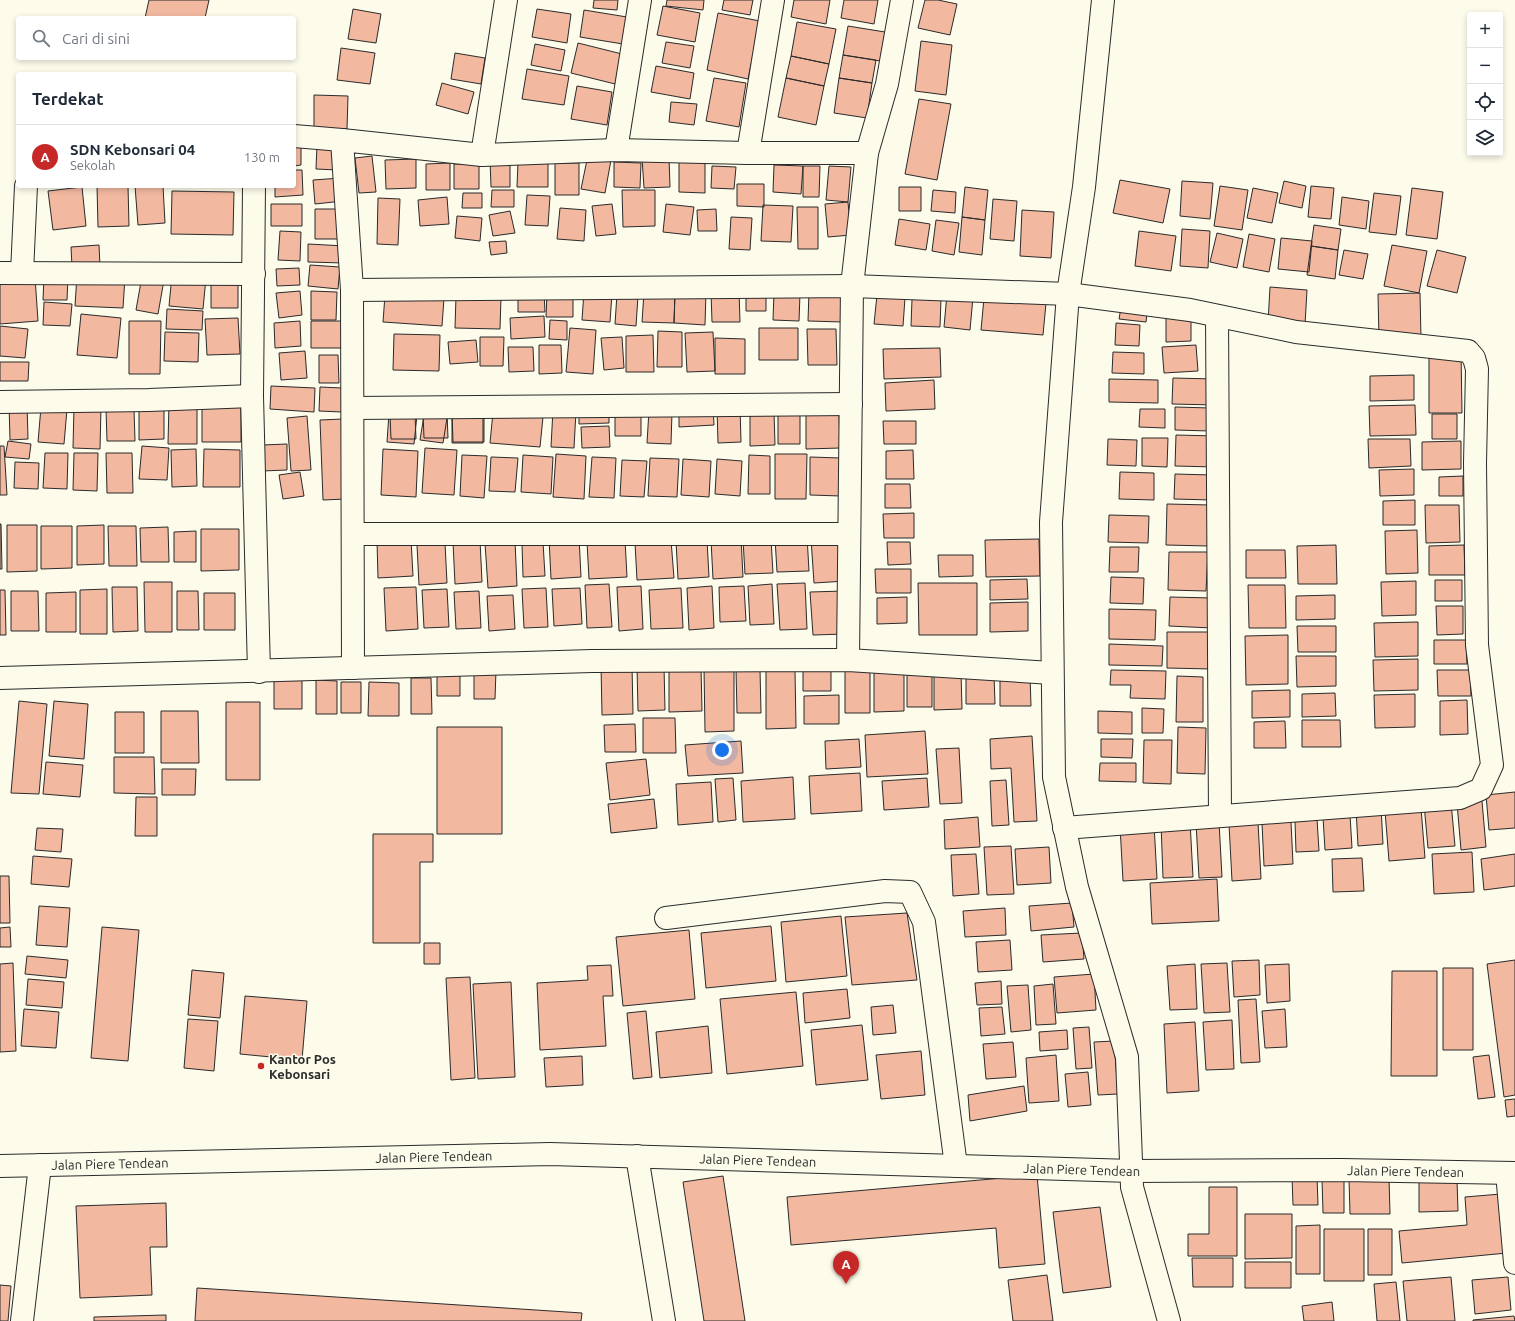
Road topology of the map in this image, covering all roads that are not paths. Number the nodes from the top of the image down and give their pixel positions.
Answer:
1 (506, 0) edge
2 (640, 0) edge
3 (773, 0) edge
4 (902, 0) edge
5 (1103, 0) edge
6 (296, 136) edge
7 (342, 140) junction
8 (616, 150) junction
9 (748, 153) junction
10 (867, 153) junction
11 (482, 155) junction
12 (26, 188) edge
13 (254, 188) edge
14 (0, 273) edge
15 (22, 273) junction
16 (254, 274) junction
17 (852, 286) junction
18 (352, 290) junction
19 (1068, 294) junction
20 (1217, 316) junction
21 (252, 396) junction
22 (0, 402) edge
23 (851, 404) junction
24 (353, 408) junction
25 (354, 534) junction
26 (849, 534) junction
27 (848, 660) junction
28 (353, 668) junction
29 (259, 672) junction
30 (1052, 673) junction
31 (0, 678) edge
32 (1220, 816) junction
33 (1064, 828) junction
34 (666, 918) dead end
35 (637, 1156) junction
36 (40, 1165) junction
37 (0, 1166) edge
38 (956, 1166) junction
39 (1132, 1171) junction
40 (1511, 1173) edge
41 (1515, 1263) edge
42 (22, 1321) edge
43 (664, 1321) edge
44 (1169, 1321) edge

1 - 11 street
2 - 8 street
3 - 9 street
4 - 10 street
5 - 19 street
6 - 7 street
7 - 11 street
7 - 18 street
8 - 9 street
8 - 11 street
9 - 10 street
10 - 17 street
12 - 15 street
13 - 16 street
14 - 15 street
15 - 16 street
16 - 21 street
17 - 18 street
17 - 19 street
17 - 23 street
18 - 24 street
19 - 20 street
19 - 30 street
20 - 32 street
20 - 32 street
21 - 22 street
21 - 29 street
23 - 24 street
23 - 26 street
24 - 25 street
25 - 26 street
25 - 28 street
26 - 27 street
27 - 28 street
27 - 30 street
28 - 29 street
29 - 31 street
30 - 33 street
32 - 33 street
33 - 39 street
34 - 38 street
35 - 36 street, Jalan Piere Tendean
35 - 38 street, Jalan Piere Tendean
35 - 43 street
36 - 37 street, Jalan Piere Tendean
36 - 42 street
38 - 39 street, Jalan Piere Tendean
39 - 40 street, Jalan Piere Tendean
39 - 44 street
40 - 41 street

